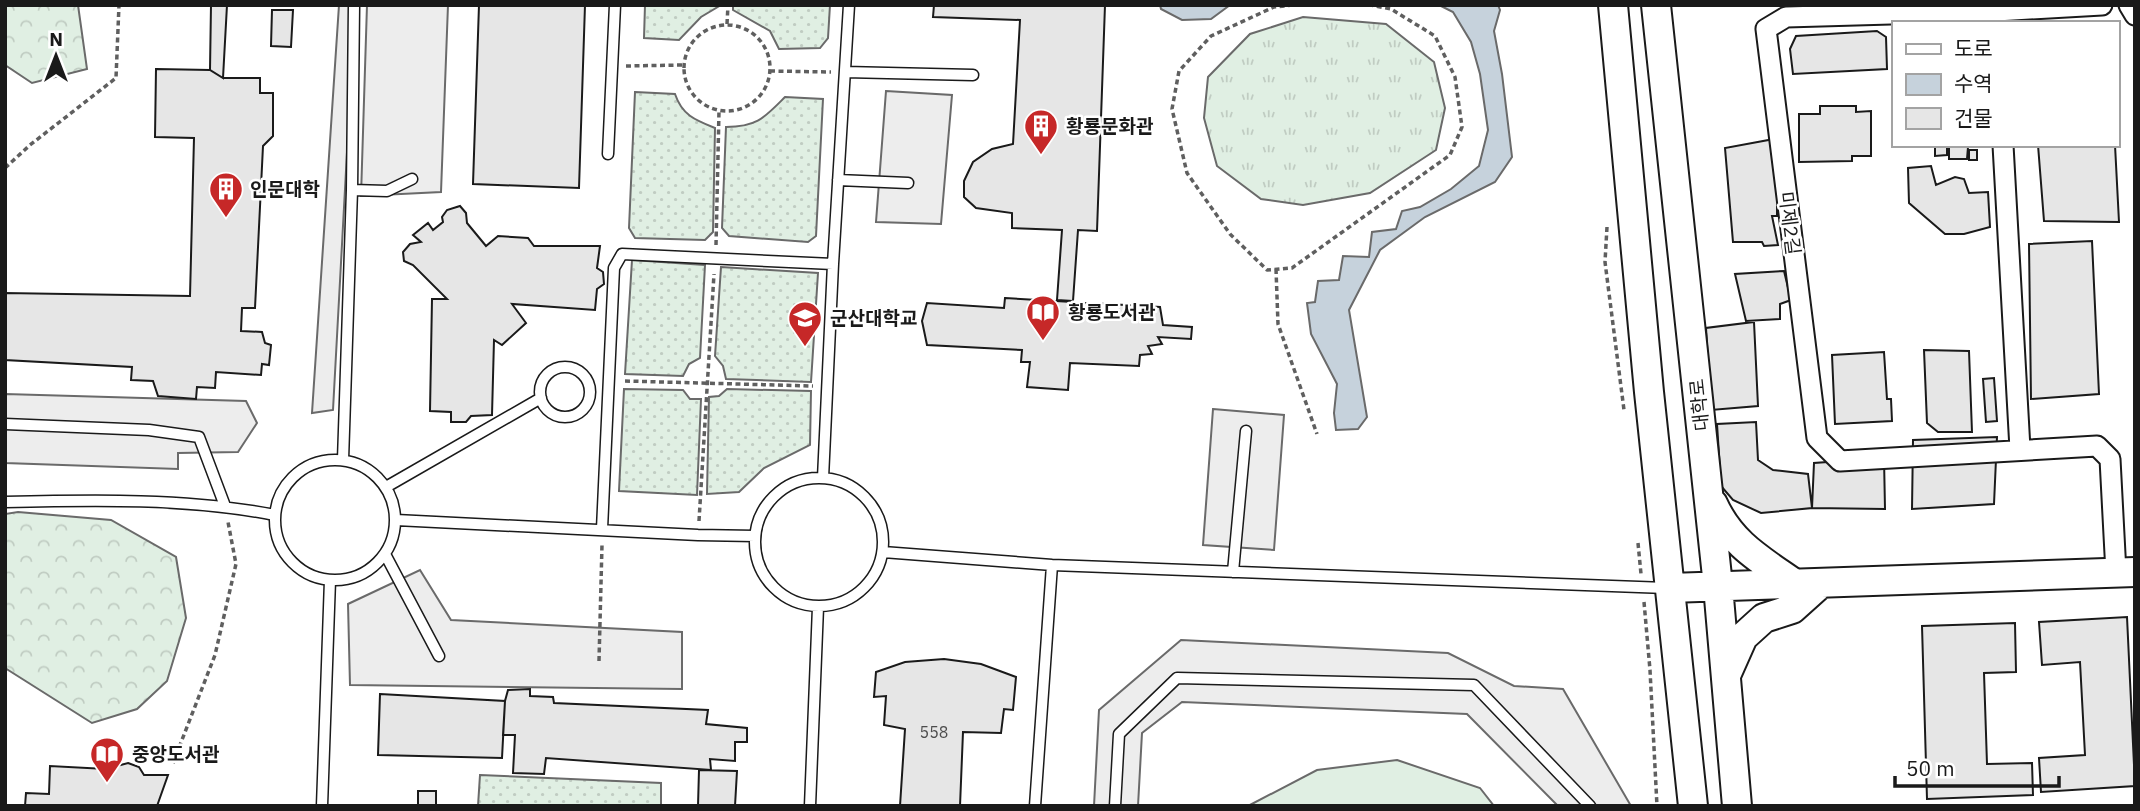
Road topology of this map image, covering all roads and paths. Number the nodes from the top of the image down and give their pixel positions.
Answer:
1 (119, 5) edge
2 (354, 5) edge
3 (615, 5) edge
4 (728, 5) edge
5 (849, 5) edge
6 (1293, 5) edge
7 (1370, 5) edge
8 (1613, 5) edge
9 (1656, 5) edge
10 (2102, 5) edge
11 (2129, 5) edge
12 (2135, 15) edge
13 (1996, 17) edge
14 (727, 24) junction
15 (683, 65) junction
16 (611, 66) junction
17 (770, 71) junction
18 (845, 72) junction
19 (973, 75) dead end
20 (719, 111) junction
21 (2003, 147) edge
22 (608, 154) dead end
23 (5, 168) edge
24 (412, 179) dead end
25 (838, 180) junction
26 (908, 183) dead end
27 (352, 190) junction
28 (715, 256) junction
29 (833, 264) junction
30 (1276, 269) junction
31 (609, 380) junction
32 (708, 383) junction
33 (827, 386) junction
34 (541, 398) junction
35 (5, 424) edge
36 (1246, 430) dead end
37 (1317, 434) dead end
38 (2020, 449) junction
39 (343, 460) junction
40 (823, 478) junction
41 (386, 486) junction
42 (1708, 492) junction
43 (5, 502) edge
44 (225, 506) junction
45 (275, 514) junction
46 (396, 520) junction
47 (602, 529) junction
48 (698, 535) junction
49 (755, 536) junction
50 (883, 552) junction
51 (385, 555) junction
52 (1052, 565) junction
53 (1233, 572) junction
54 (2125, 573) edge
55 (330, 580) junction
56 (1808, 584) junction
57 (1718, 586) junction
58 (1670, 588) junction
59 (818, 607) junction
60 (439, 656) dead end
61 (599, 661) dead end
62 (1726, 676) junction
63 (173, 764) dead end
64 (322, 806) edge
65 (810, 806) edge
66 (1035, 806) edge
67 (1115, 806) edge
68 (1590, 806) edge
69 (1693, 806) edge
70 (1737, 806) edge

1 - 23 path
2 - 27 lane
3 - 16 lane
4 - 14 path
5 - 18 lane
6 - 30 path
7 - 30 path
8 - 58 street
9 - 42 street, 대학로
10 - 13 street, 미제2길
11 - 12 street
13 - 38 street, 미제2길
14 - 15 path
14 - 17 path
15 - 16 path
15 - 20 path
16 - 22 lane
17 - 18 path
17 - 20 path
18 - 19 lane
18 - 25 lane
20 - 28 path
21 - 38 street
24 - 27 lane
25 - 26 lane
25 - 29 lane
27 - 39 lane
28 - 29 lane
28 - 31 lane
28 - 32 path
29 - 33 lane
30 - 37 path
31 - 32 path
31 - 47 lane
32 - 33 path
32 - 48 path
33 - 40 lane
34 - 34 lane
34 - 41 lane
35 - 44 lane
36 - 53 lane
38 - 54 street, 미제2길
39 - 41 lane
39 - 45 lane
40 - 49 lane
40 - 50 lane
41 - 46 lane
42 - 56 street
42 - 57 street, 대학로
43 - 44 lane
44 - 45 lane
44 - 63 path
45 - 55 lane
46 - 47 lane
46 - 51 lane
47 - 48 lane
47 - 61 path
48 - 49 lane
49 - 59 lane
50 - 52 lane
50 - 59 lane
51 - 55 lane
51 - 60 lane
52 - 53 lane
52 - 66 lane
53 - 58 lane
54 - 56 street
55 - 64 lane
56 - 57 street
56 - 62 street
57 - 58 street
57 - 62 street, 대학로
58 - 69 street
59 - 65 lane
62 - 70 street, 대학로
67 - 68 lane

